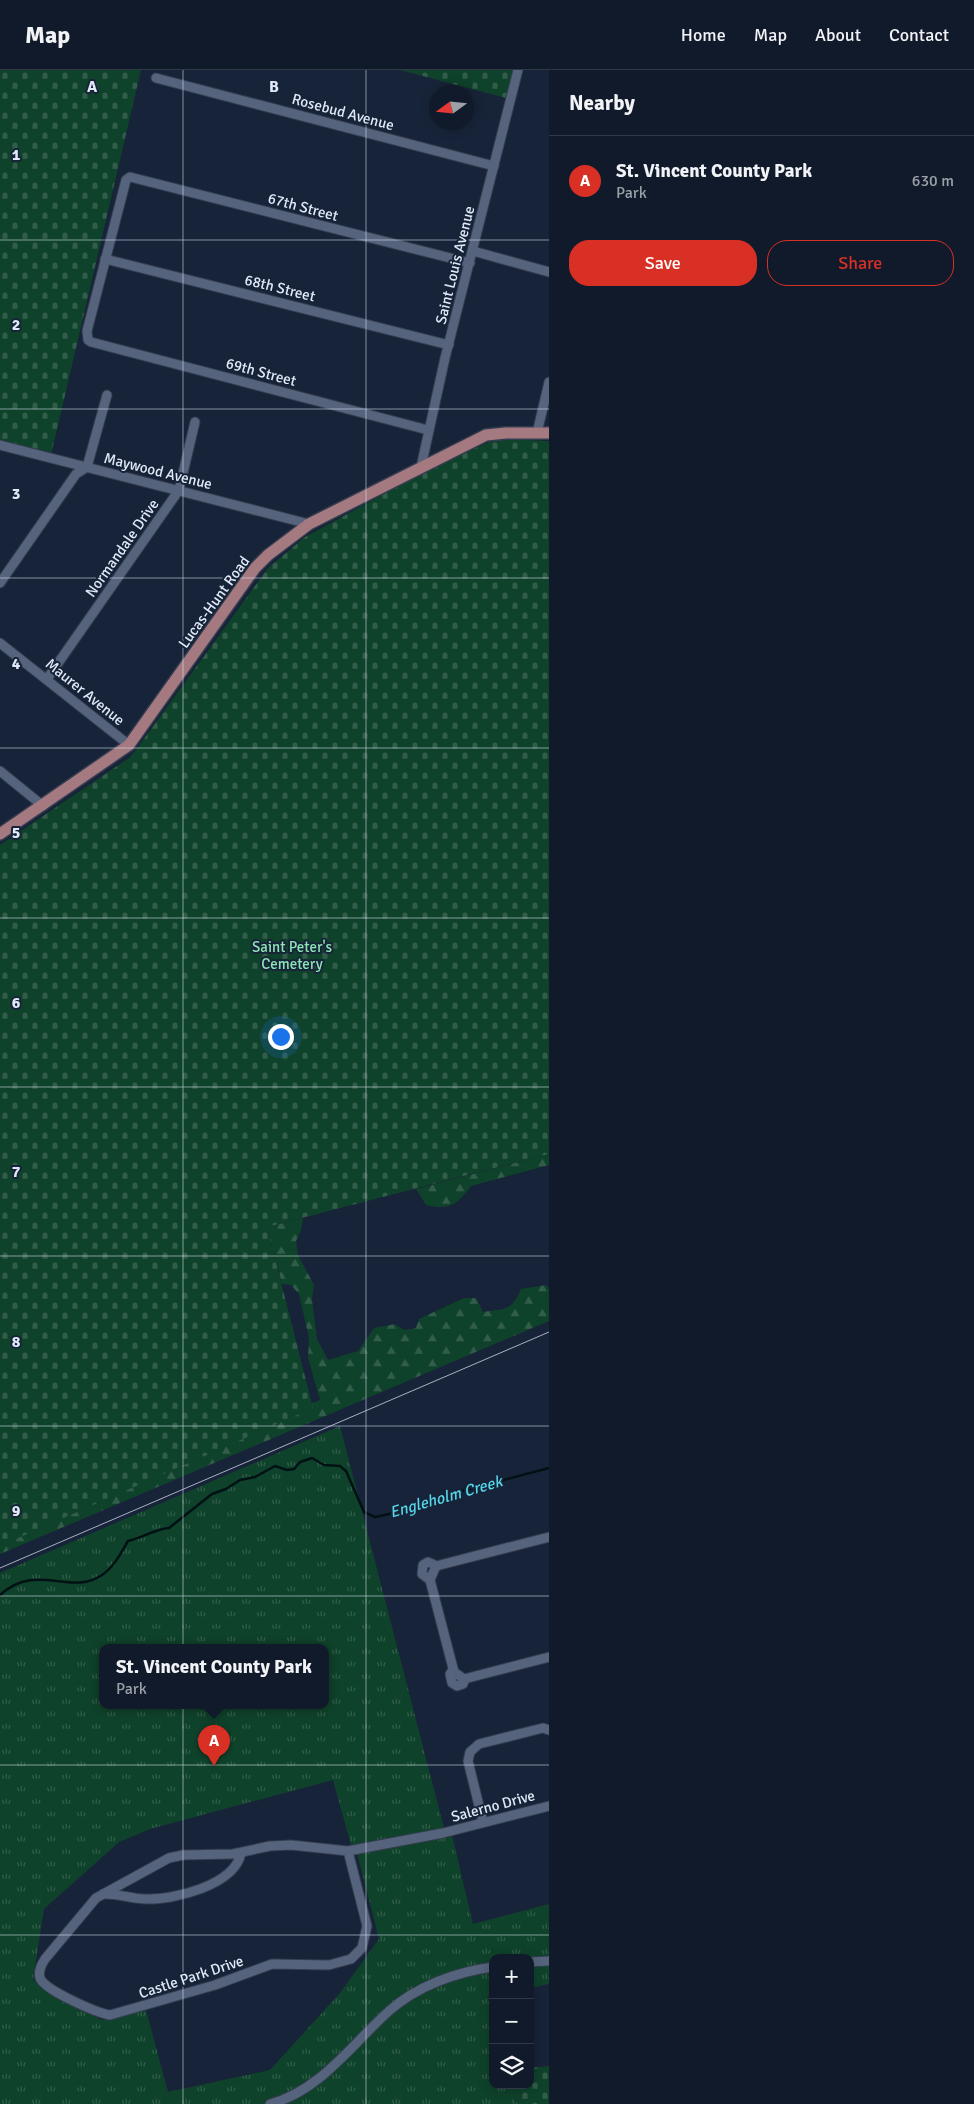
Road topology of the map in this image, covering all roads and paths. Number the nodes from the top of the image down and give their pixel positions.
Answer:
1 (518, 70) edge
2 (156, 78) dead end
3 (494, 166) junction
4 (473, 252) junction
5 (106, 259) junction
6 (470, 263) junction
7 (549, 272) edge
8 (449, 345) junction
9 (549, 382) edge
10 (107, 395) dead end
11 (195, 422) dead end
12 (428, 430) junction
13 (543, 433) edge
14 (0, 445) edge
15 (87, 467) junction
16 (422, 467) junction
17 (178, 490) junction
18 (310, 524) junction
19 (0, 583) edge
20 (0, 643) edge
21 (47, 679) junction
22 (129, 746) junction
23 (0, 771) edge
24 (43, 806) junction
25 (0, 834) edge
26 (549, 1537) edge
27 (549, 1657) edge
28 (549, 1730) edge
29 (549, 1806) edge
30 (483, 1822) junction
31 (443, 1833) joint
32 (348, 1851) junction
33 (241, 1853) junction
34 (103, 1894) junction
35 (549, 1961) edge
36 (534, 1962) edge
37 (489, 1967) edge
38 (270, 2104) edge

1 - 3 street, Saint Louis Avenue
2 - 3 street, Rosebud Avenue
3 - 4 street, Saint Louis Avenue
4 - 6 street, Saint Louis Avenue
4 - 7 street
5 - 6 street, 67th Street
5 - 8 street, 68th Street
5 - 12 street, 69th Street
6 - 8 street, Saint Louis Avenue
8 - 12 street, Saint Louis Avenue
9 - 13 street
10 - 15 street
11 - 17 street, Normandale Drive
12 - 16 street, Saint Louis Avenue
13 - 16 main road, Lucas-Hunt Road
14 - 15 street, Maywood Avenue
15 - 17 street, Maywood Avenue
15 - 19 street
16 - 18 main road, Lucas-Hunt Road
17 - 18 street, Maywood Avenue
17 - 21 street, Normandale Drive
18 - 22 main road, Lucas-Hunt Road
20 - 21 street, Maurer Avenue
21 - 22 street, Maurer Avenue
22 - 24 main road, Lucas-Hunt Road
23 - 24 street
24 - 25 main road, Lucas-Hunt Road
26 - 27 street
28 - 30 street
29 - 30 street, Salerno Drive
30 - 31 street, Salerno Drive
31 - 32 street, Castle Park Drive
32 - 33 street, Castle Park Drive
32 - 34 street, Castle Park Drive
33 - 34 street, Castle Park Drive
33 - 34 street
35 - 36 street
37 - 38 street

